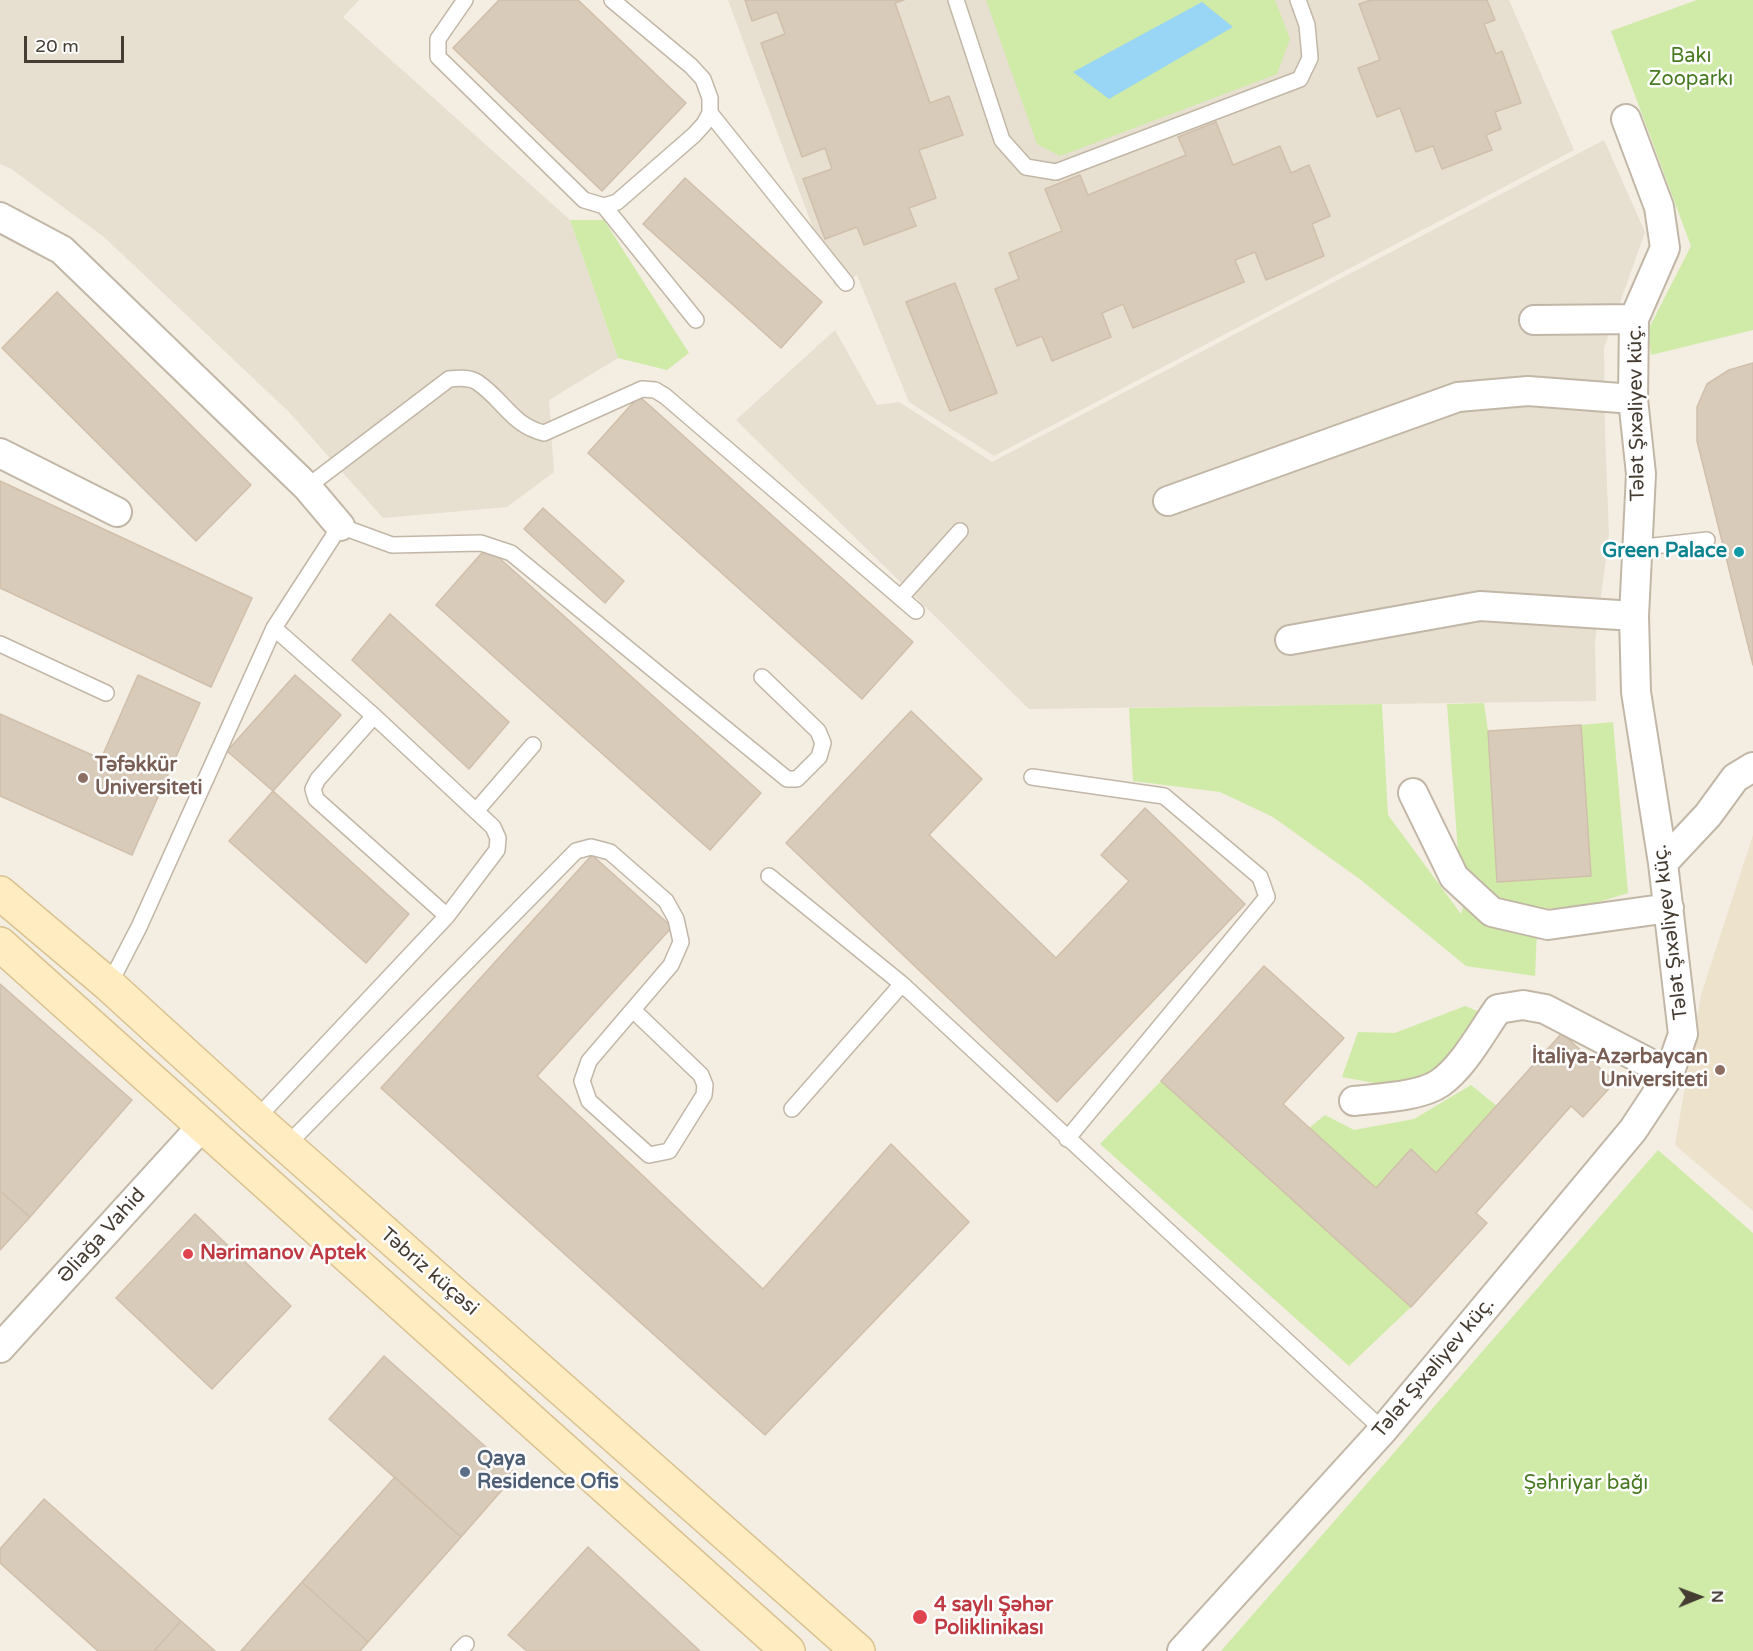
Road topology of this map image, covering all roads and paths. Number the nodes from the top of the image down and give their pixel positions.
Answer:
1 (465, 0) edge
2 (612, 0) edge
3 (956, 0) edge
4 (1298, 0) edge
5 (710, 113) junction
6 (1626, 119) dead end
7 (604, 206) junction
8 (0, 217) edge
9 (846, 283) dead end
10 (1634, 319) junction
11 (696, 320) dead end
12 (1534, 320) dead end
13 (1633, 399) junction
14 (0, 453) edge
15 (307, 487) junction
16 (1168, 501) dead end
17 (117, 513) dead end
18 (340, 526) junction
19 (960, 531) dead end
20 (1707, 540) dead end
21 (1636, 548) junction
22 (901, 597) junction
23 (916, 611) dead end
24 (1634, 616) junction
25 (274, 628) junction
26 (1290, 640) dead end
27 (0, 644) edge
28 (762, 677) dead end
29 (106, 693) dead end
30 (374, 716) junction
31 (533, 745) dead end
32 (1753, 767) edge
33 (1032, 777) dead end
34 (1413, 793) dead end
35 (476, 810) junction
36 (1663, 863) junction
37 (769, 876) dead end
38 (0, 893) edge
39 (1669, 908) junction
40 (447, 916) junction
41 (2, 948) edge
42 (902, 984) junction
43 (109, 985) junction
44 (633, 1010) junction
45 (1668, 1077) junction
46 (1354, 1101) dead end
47 (792, 1109) dead end
48 (256, 1119) junction
49 (203, 1125) junction
50 (1067, 1139) junction
51 (286, 1146) junction
52 (0, 1348) edge
53 (1383, 1430) junction
54 (788, 1651) edge
55 (858, 1651) edge
56 (1182, 1651) edge

1 - 7 lane
2 - 5 lane
3 - 4 lane
5 - 7 lane
5 - 9 lane
6 - 10 street, Tələt Şıxəliyev küç.
7 - 11 lane
8 - 15 street
10 - 12 street
10 - 13 street, Tələt Şıxəliyev küç.
13 - 16 street
13 - 21 street, Tələt Şıxəliyev küç.
14 - 17 street
15 - 18 street
15 - 22 lane
18 - 25 lane
18 - 28 lane
19 - 22 lane
20 - 21 lane
21 - 24 street, Tələt Şıxəliyev küç.
22 - 23 lane
24 - 26 street
24 - 36 street, Tələt Şıxəliyev küç.
25 - 30 lane
25 - 43 lane
27 - 29 lane
30 - 35 lane
30 - 40 lane
31 - 35 lane
32 - 36 street
33 - 50 lane
34 - 39 street
35 - 40 lane
36 - 39 street, Tələt Şıxəliyev küç.
37 - 42 lane
38 - 43 main road, Təbriz küçəsi
39 - 45 street, Tələt Şıxəliyev küç.
40 - 48 lane
41 - 49 main road, Təbriz küçəsi
42 - 47 lane
42 - 50 lane
43 - 48 main road, Təbriz küçəsi
44 - 44 lane
44 - 51 lane
45 - 46 street
45 - 53 street, Tələt Şıxəliyev küç.
48 - 51 main road, Təbriz küçəsi
49 - 52 street, Əliağa Vahid
49 - 54 main road, Təbriz küçəsi
50 - 53 lane
51 - 55 main road, Təbriz küçəsi
53 - 56 street, Tələt Şıxəliyev küç.

